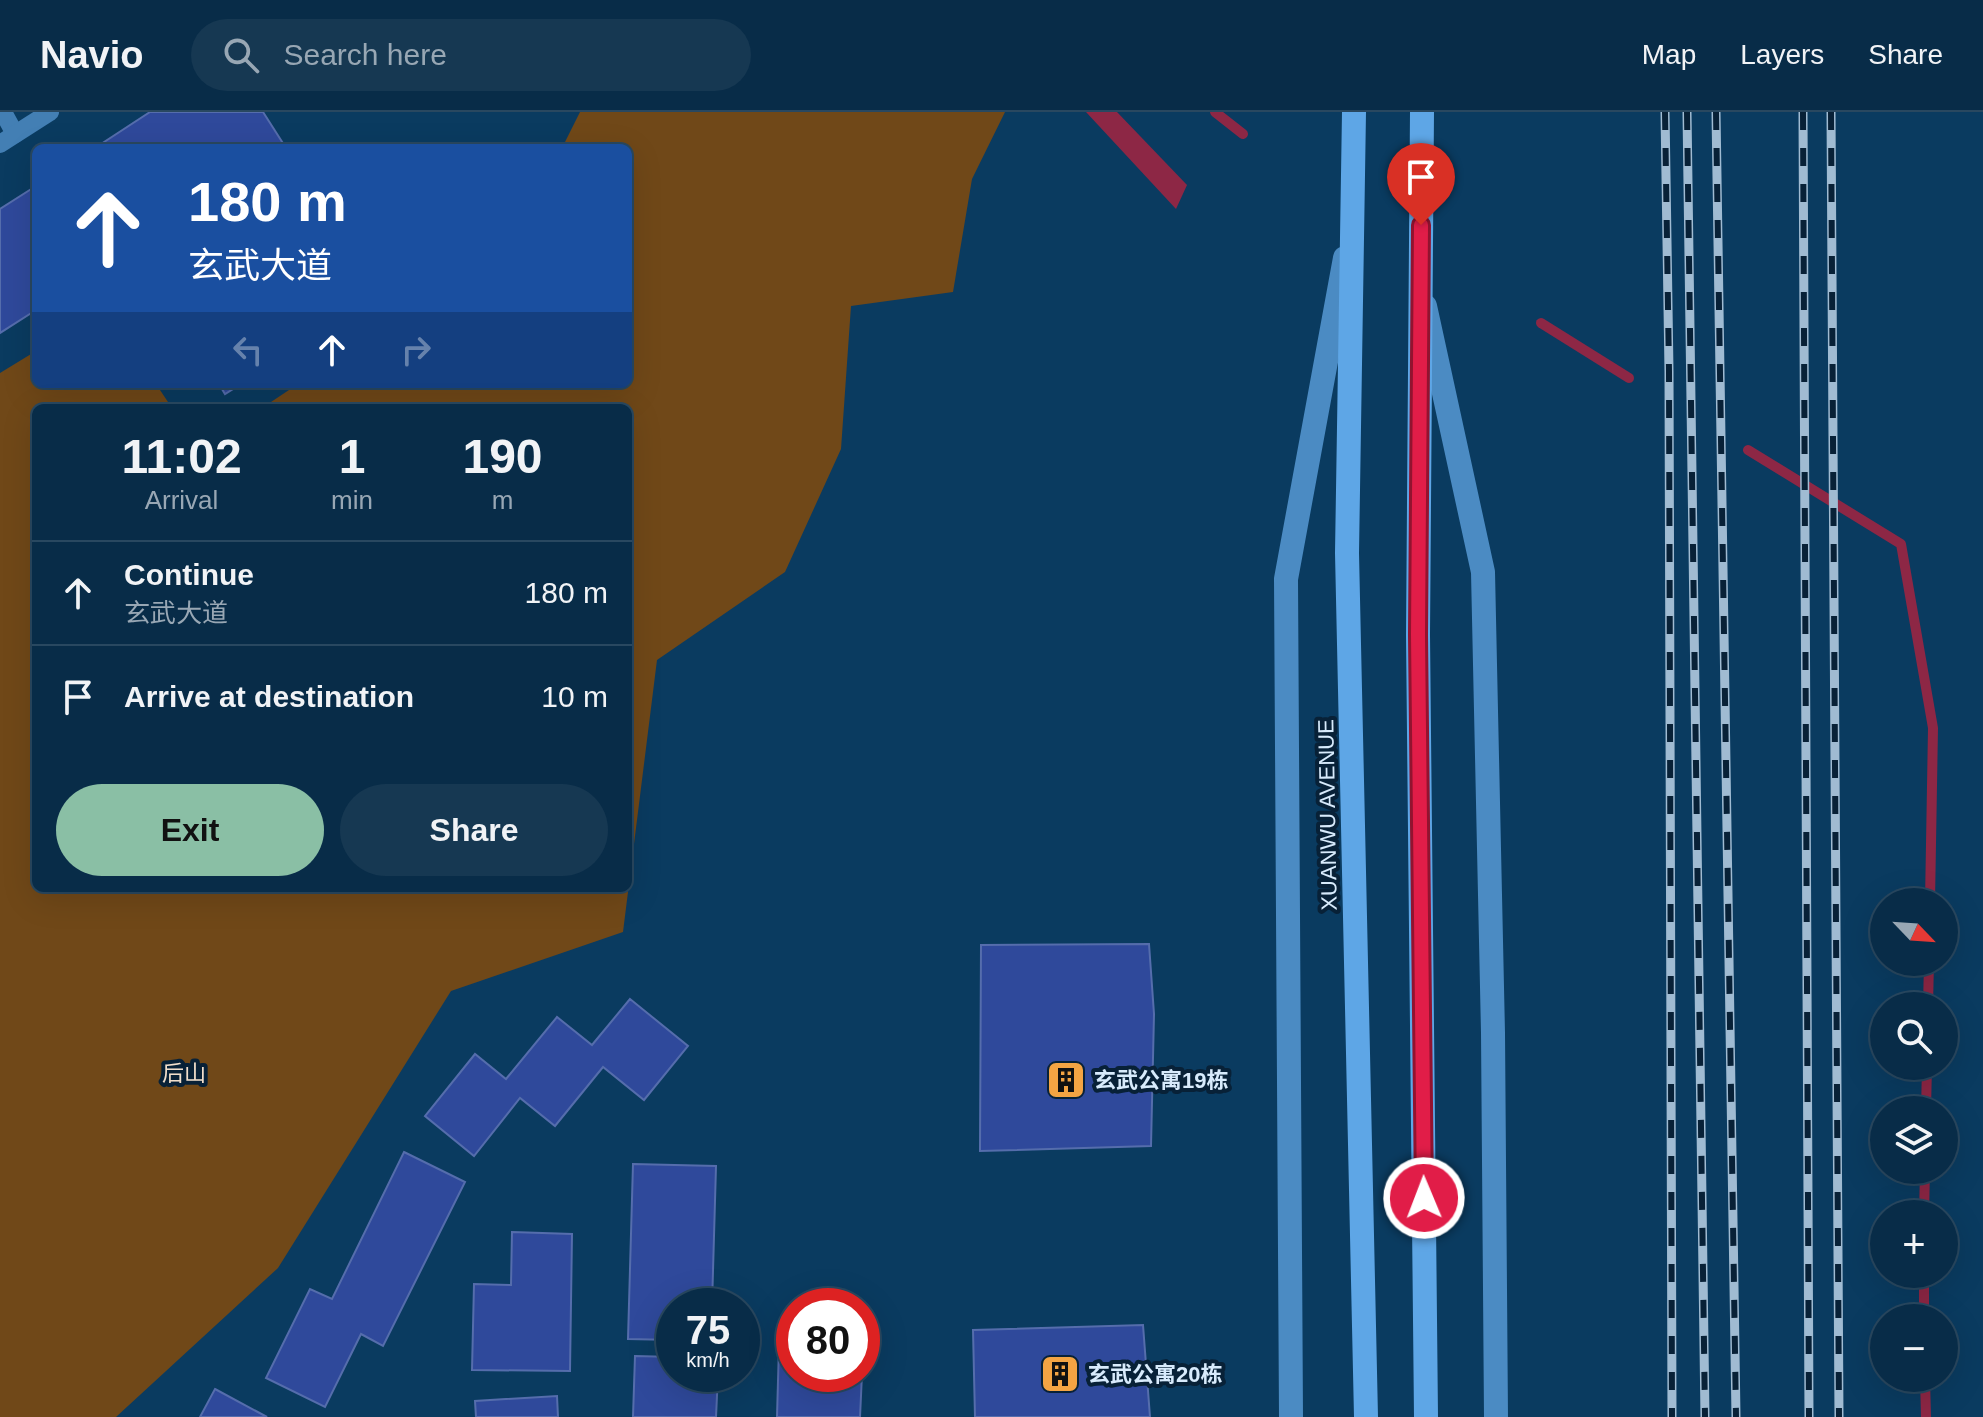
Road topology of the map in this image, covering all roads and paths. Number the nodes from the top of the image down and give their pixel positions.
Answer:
1 (3, 112) edge
2 (50, 112) edge
3 (1354, 112) edge
4 (1422, 112) edge
5 (8, 139) edge
6 (1353, 212) junction
7 (1420, 282) junction
8 (1291, 1417) edge
9 (1366, 1417) edge
10 (1426, 1417) edge
11 (1496, 1417) edge

1 - 5 lane
2 - 5 lane
3 - 6 highway, XUANWU AVENUE
4 - 7 highway
6 - 8 street
6 - 9 highway, XUANWU AVENUE
7 - 10 highway
7 - 11 street

